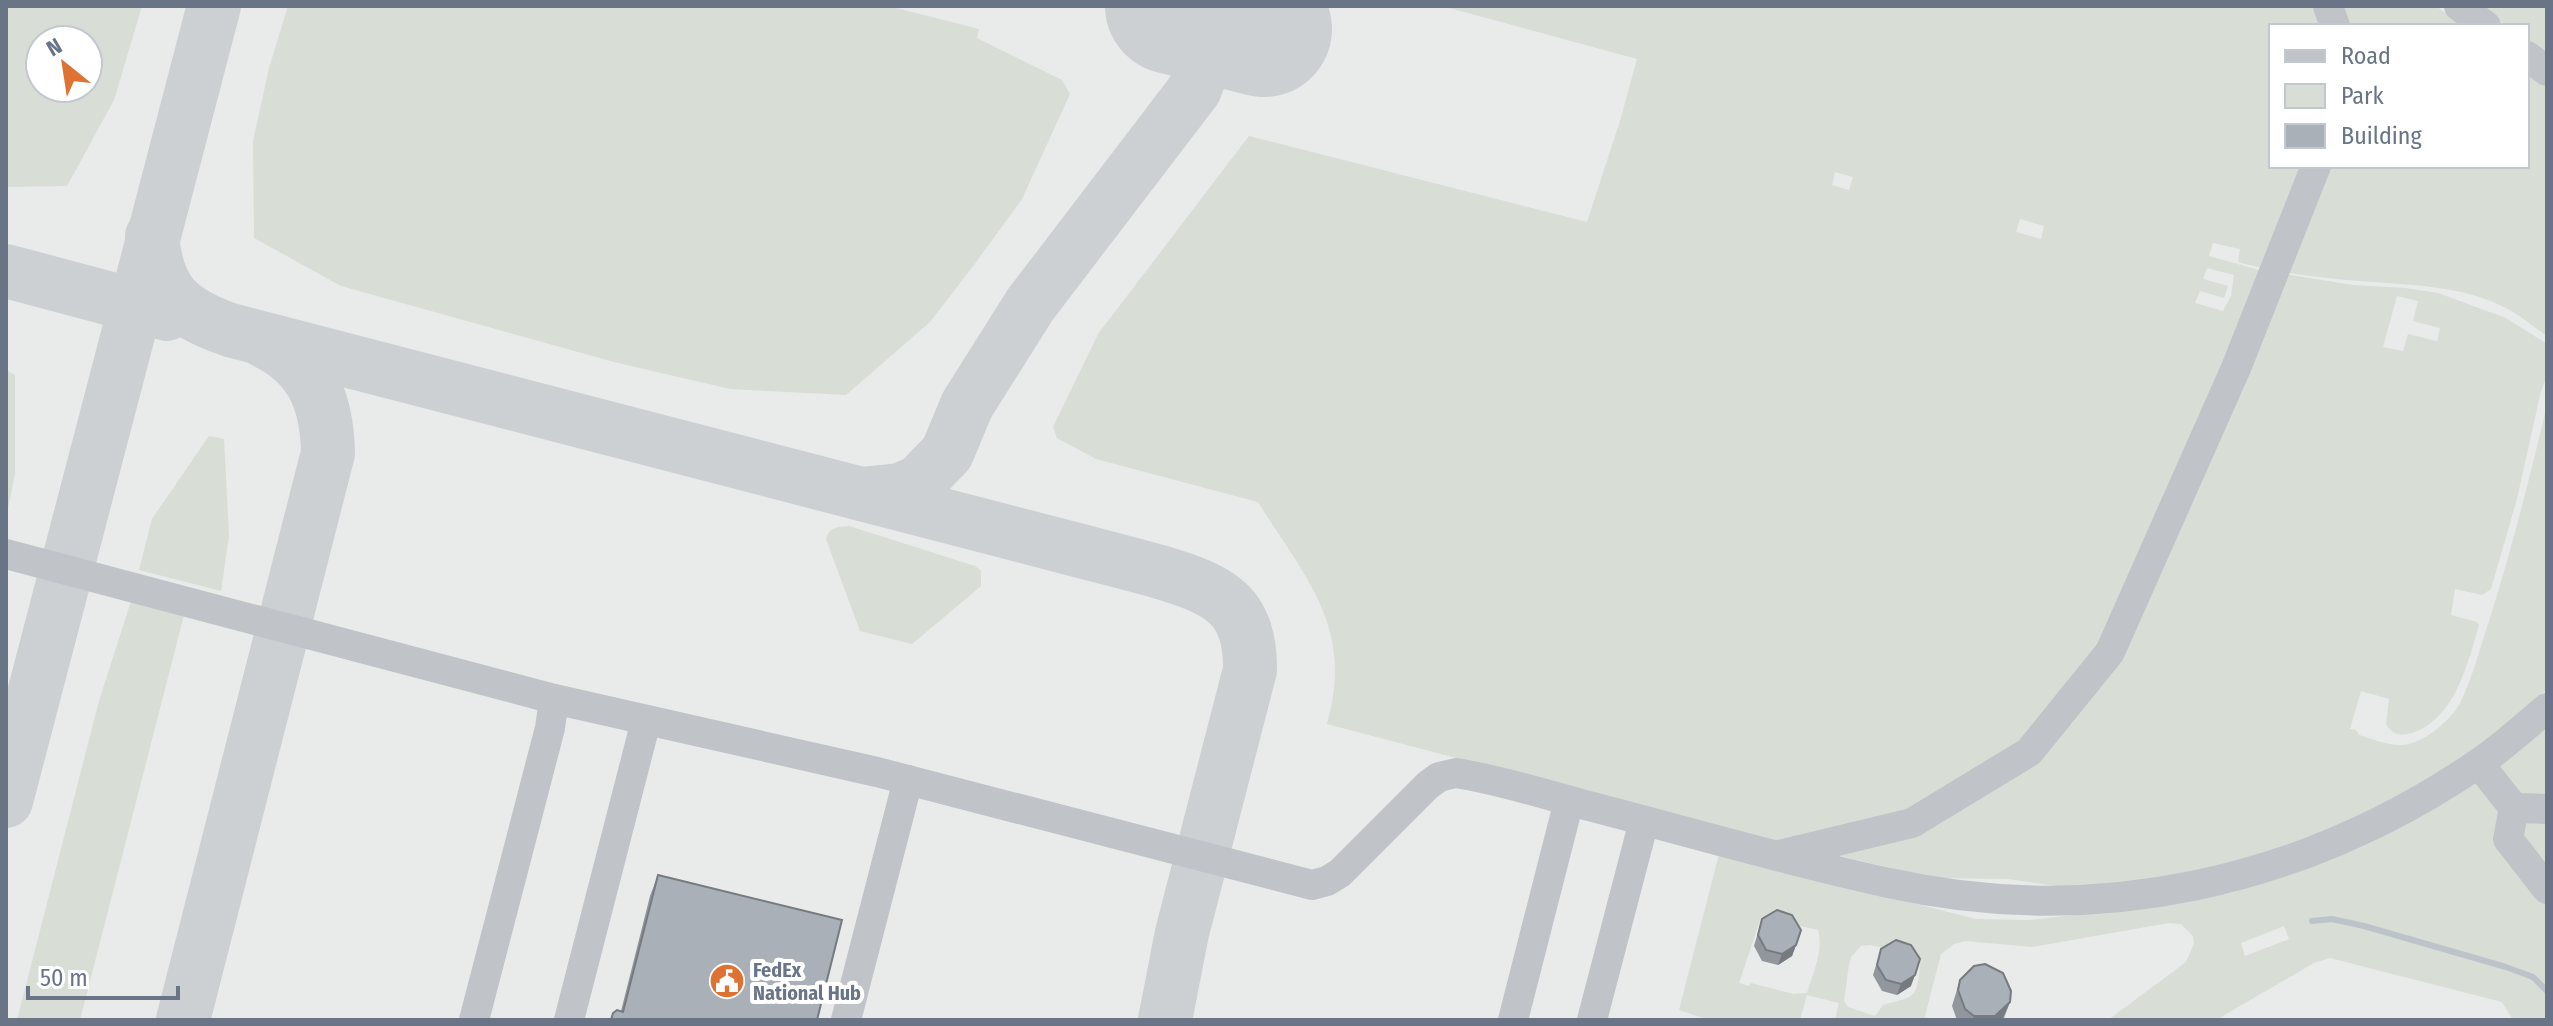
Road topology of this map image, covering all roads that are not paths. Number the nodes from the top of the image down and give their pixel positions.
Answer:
1 (2459, 6) edge
2 (2483, 24) edge
3 (2529, 58) edge
4 (2547, 71) edge
5 (2315, 168) edge
6 (6, 554) edge
7 (554, 699) junction
8 (2547, 708) edge
9 (646, 721) junction
10 (2479, 764) junction
11 (908, 780) junction
12 (1569, 801) junction
13 (2514, 808) junction
14 (2547, 809) edge
15 (1644, 821) junction
16 (1778, 855) junction
17 (2547, 889) edge
18 (474, 1020) edge
19 (569, 1020) edge
20 (846, 1020) edge
21 (1513, 1020) edge
22 (1592, 1020) edge

1 - 2 lane
3 - 4 lane
5 - 16 lane
6 - 7 lane
7 - 9 lane
7 - 18 lane
8 - 10 lane
9 - 11 lane
9 - 19 lane
10 - 13 lane
10 - 16 lane
11 - 12 lane
11 - 20 lane
12 - 15 lane
12 - 21 lane
13 - 14 lane
13 - 17 lane
15 - 16 lane
15 - 22 lane

